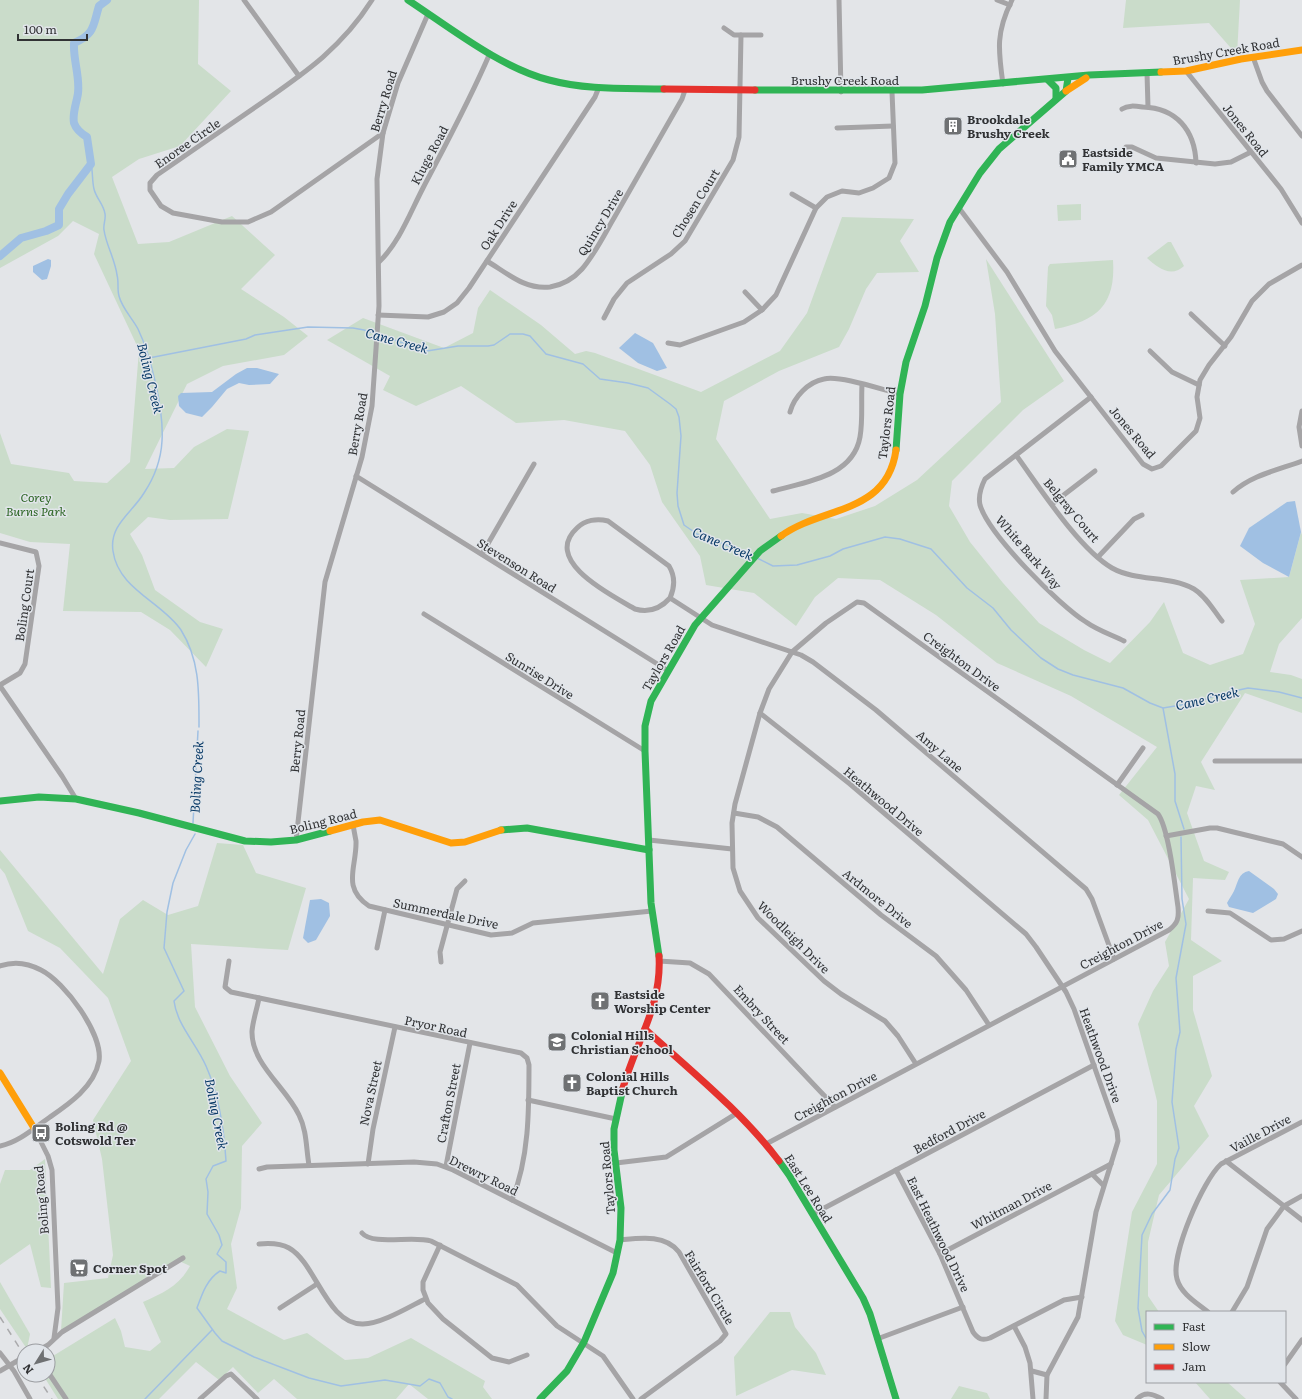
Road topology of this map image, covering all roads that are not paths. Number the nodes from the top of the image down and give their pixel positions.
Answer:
1 (244, 0) edge
2 (372, 0) edge
3 (408, 0) edge
4 (838, 0) edge
5 (997, 0) edge
6 (1011, 2) edge
7 (428, 14) junction
8 (724, 28) dead end
9 (741, 35) junction
10 (761, 35) dead end
11 (1302, 50) edge
12 (490, 54) junction
13 (1253, 57) junction
14 (1186, 71) junction
15 (1148, 73) junction
16 (1089, 75) junction
17 (299, 76) junction
18 (1068, 78) junction
19 (1048, 80) junction
20 (1003, 84) junction
21 (599, 87) junction
22 (685, 90) junction
23 (741, 90) junction
24 (1066, 91) junction
25 (841, 92) junction
26 (892, 92) junction
27 (1056, 99) junction
28 (1148, 107) junction
29 (1122, 109) dead end
30 (893, 126) junction
31 (837, 128) dead end
32 (383, 133) junction
33 (1302, 136) edge
34 (1126, 147) dead end
35 (1251, 152) junction
36 (1196, 163) junction
37 (792, 194) dead end
38 (816, 208) junction
39 (959, 208) junction
40 (1302, 223) edge
41 (487, 260) junction
42 (379, 262) junction
43 (1302, 265) edge
44 (745, 292) dead end
45 (762, 310) junction
46 (1191, 314) dead end
47 (378, 315) junction
48 (604, 318) dead end
49 (668, 344) dead end
50 (1225, 346) junction
51 (1150, 351) dead end
52 (862, 385) junction
53 (1199, 385) junction
54 (900, 394) junction
55 (1091, 397) junction
56 (1302, 411) edge
57 (790, 412) dead end
58 (1302, 446) edge
59 (1016, 456) junction
60 (1302, 461) edge
61 (534, 464) dead end
62 (1096, 471) dead end
63 (356, 476) junction
64 (773, 492) dead end
65 (1233, 492) dead end
66 (1052, 504) junction
67 (1142, 515) dead end
68 (0, 543) edge
69 (482, 554) junction
70 (1098, 557) junction
71 (670, 598) junction
72 (424, 614) dead end
73 (701, 618) junction
74 (1222, 621) dead end
75 (1124, 641) dead end
76 (792, 652) junction
77 (667, 670) junction
78 (0, 686) edge
79 (760, 713) junction
80 (1143, 748) dead end
81 (645, 752) junction
82 (1215, 761) dead end
83 (1302, 761) edge
84 (1117, 785) junction
85 (76, 799) junction
86 (0, 801) edge
87 (734, 813) junction
88 (353, 825) junction
89 (1166, 836) junction
90 (296, 840) junction
91 (649, 840) junction
92 (732, 848) junction
93 (649, 850) junction
94 (1302, 857) edge
95 (465, 881) dead end
96 (385, 910) junction
97 (652, 911) junction
98 (1208, 911) dead end
99 (447, 925) junction
100 (1302, 931) edge
101 (377, 948) dead end
102 (1114, 959) junction
103 (229, 961) dead end
104 (659, 961) junction
105 (441, 962) dead end
106 (0, 966) edge
107 (1062, 987) junction
108 (259, 998) junction
109 (989, 1025) junction
110 (395, 1027) junction
111 (645, 1029) junction
112 (470, 1043) junction
113 (916, 1064) junction
114 (1094, 1065) junction
115 (0, 1073) edge
116 (528, 1100) junction
117 (835, 1107) junction
118 (738, 1113) junction
119 (616, 1119) junction
120 (1302, 1122) edge
121 (34, 1128) junction
122 (766, 1144) junction
123 (0, 1146) edge
124 (1226, 1161) junction
125 (616, 1163) junction
126 (368, 1164) junction
127 (1111, 1164) junction
128 (309, 1166) junction
129 (446, 1166) junction
130 (259, 1169) dead end
131 (896, 1170) junction
132 (1092, 1174) junction
133 (1103, 1185) junction
134 (1302, 1196) edge
135 (512, 1200) junction
136 (1284, 1206) junction
137 (813, 1214) junction
138 (1302, 1220) edge
139 (362, 1233) dead end
140 (620, 1240) junction
141 (259, 1244) dead end
142 (440, 1245) junction
143 (618, 1253) junction
144 (940, 1254) junction
145 (183, 1258) dead end
146 (317, 1284) junction
147 (1082, 1297) junction
148 (426, 1299) junction
149 (280, 1308) dead end
150 (963, 1308) junction
151 (1207, 1311) edge
152 (1233, 1311) edge
153 (1014, 1326) junction
154 (54, 1338) junction
155 (877, 1339) junction
156 (1302, 1340) edge
157 (584, 1342) junction
158 (50, 1343) edge
159 (0, 1353) edge
160 (527, 1355) dead end
161 (16, 1362) edge
162 (1286, 1363) edge
163 (9, 1366) junction
164 (0, 1371) edge
165 (1032, 1371) junction
166 (1047, 1375) junction
167 (55, 1383) edge
168 (1281, 1383) edge
169 (30, 1399) edge
170 (66, 1399) edge
171 (200, 1399) edge
172 (257, 1399) edge
173 (540, 1399) edge
174 (633, 1399) edge
175 (641, 1399) edge
176 (896, 1399) edge
177 (1033, 1399) edge
178 (1046, 1399) edge
179 (1137, 1399) edge
180 (1162, 1399) edge
181 (1296, 1399) edge

1 - 17 street
2 - 17 street, Enoree Circle
3 - 7 street, Brushy Creek Road
4 - 25 street
5 - 6 street
6 - 20 street
7 - 12 street, Brushy Creek Road
7 - 32 street, Berry Road
8 - 9 street
9 - 10 street
9 - 23 street, Chosen Court
11 - 13 street, Brushy Creek Road
12 - 21 street, Brushy Creek Road
12 - 42 street, Kluge Road
13 - 14 street, Brushy Creek Road
13 - 33 street
14 - 15 street, Brushy Creek Road
14 - 35 street, Jones Road
15 - 16 street, Brushy Creek Road
15 - 28 street
16 - 18 street, Brushy Creek Road
16 - 24 street, Taylors Road
17 - 32 street, Enoree Circle
18 - 19 street, Brushy Creek Road
18 - 24 street
19 - 20 street, Brushy Creek Road
19 - 27 street
20 - 26 street, Brushy Creek Road
21 - 22 street, Brushy Creek Road
21 - 41 street, Oak Drive
22 - 23 street, Brushy Creek Road
22 - 41 street, Quincy Drive
23 - 25 street, Brushy Creek Road
23 - 48 street, Chosen Court
24 - 27 street, Taylors Road
25 - 26 street, Brushy Creek Road
26 - 30 street
27 - 39 street, Taylors Road
28 - 29 street
28 - 36 street
30 - 31 street
30 - 38 street
32 - 42 street, Berry Road
34 - 36 street
35 - 36 street
35 - 40 street, Jones Road
37 - 38 street
38 - 45 street
39 - 54 street, Taylors Road
39 - 55 street, Jones Road
41 - 47 street, Oak Drive
42 - 47 street, Berry Road
43 - 50 street, Jones Road
44 - 45 street
45 - 49 street
46 - 50 street
47 - 63 street, Berry Road
50 - 53 street, Jones Road
51 - 53 street
52 - 54 street
52 - 57 street
52 - 64 street
53 - 55 street, Jones Road
54 - 73 street, Taylors Road
55 - 59 street, White Bark Way
56 - 58 street
59 - 66 street, Belgray Court
59 - 75 street, White Bark Way
60 - 65 street
61 - 69 street
62 - 66 street
63 - 69 street, Stevenson Road
63 - 90 street, Berry Road
66 - 70 street, Belgray Court
67 - 70 street
68 - 78 street, Boling Court
69 - 77 street, Stevenson Road
70 - 74 street, Belgray Court
71 - 71 street
71 - 73 street, Amy Lane
72 - 81 street, Sunrise Drive
73 - 76 street, Amy Lane
73 - 77 street, Taylors Road
76 - 79 street, Woodleigh Drive
76 - 84 street, Creighton Drive
76 - 102 street, Amy Lane
77 - 81 street, Taylors Road
78 - 85 street, Boling Court
79 - 87 street, Woodleigh Drive
79 - 107 street, Heathwood Drive
80 - 84 street
81 - 91 street, Taylors Road
82 - 83 street
84 - 89 street, Creighton Drive
85 - 86 street, Boling Road
85 - 90 street, Boling Road
87 - 92 street, Woodleigh Drive
87 - 109 street, Ardmore Drive
88 - 90 street, Boling Road
88 - 93 street, Boling Road
88 - 96 street, Summerdale Drive
89 - 94 street
89 - 102 street, Creighton Drive
91 - 92 street
91 - 93 street, Taylors Road
92 - 113 street, Woodleigh Drive
93 - 97 street, Taylors Road
95 - 99 street
96 - 99 street, Summerdale Drive
96 - 101 street
97 - 99 street, Summerdale Drive
97 - 104 street, Taylors Road
98 - 100 street
99 - 105 street
102 - 107 street, Creighton Drive
103 - 108 street, Pryor Road
104 - 111 street, Taylors Road
104 - 117 street, Embry Street
106 - 121 street
107 - 109 street, Creighton Drive
107 - 114 street, Heathwood Drive
108 - 110 street, Pryor Road
108 - 128 street
109 - 113 street, Creighton Drive
110 - 112 street, Pryor Road
110 - 126 street, Nova Street
111 - 118 street, East Lee Road
111 - 119 street, Taylors Road
112 - 116 street, Pryor Road
112 - 129 street, Crafton Street
113 - 117 street, Creighton Drive
114 - 127 street, Heathwood Drive
114 - 131 street, Bedford Drive
115 - 121 street, Boling Road
116 - 119 street
116 - 135 street, Pryor Road
117 - 122 street, Creighton Drive
118 - 122 street, East Lee Road
118 - 125 street
119 - 125 street, Taylors Road
120 - 124 street, Vaille Drive
121 - 123 street
121 - 154 street, Boling Road
122 - 137 street, East Lee Road
124 - 136 street
124 - 151 street, Vaille Drive
125 - 140 street, Taylors Road
126 - 128 street, Drewry Road
126 - 129 street, Drewry Road
127 - 132 street, Whitman Drive
127 - 133 street, Heathwood Drive
128 - 130 street, Drewry Road
129 - 135 street, Drewry Road
131 - 137 street, Bedford Drive
131 - 144 street, East Heathwood Drive
132 - 133 street
132 - 144 street, Whitman Drive
133 - 147 street, Heathwood Drive
134 - 136 street
135 - 143 street, Drewry Road
136 - 138 street
136 - 152 street
137 - 155 street, East Lee Road
139 - 142 street
140 - 143 street, Taylors Road
140 - 175 street, Fairford Circle
141 - 146 street
142 - 148 street
142 - 157 street
143 - 157 street, Taylors Road
144 - 150 street, East Heathwood Drive
145 - 154 street
146 - 148 street
146 - 149 street
147 - 153 street
147 - 166 street, Heathwood Drive
148 - 160 street
150 - 153 street
150 - 155 street
153 - 165 street
154 - 158 street
155 - 176 street, East Lee Road
156 - 162 street
157 - 173 street, Taylors Road
157 - 174 street
159 - 163 street
161 - 163 street
163 - 164 street
163 - 169 street
165 - 166 street
165 - 177 street
166 - 178 street
167 - 170 street
168 - 181 street
171 - 172 street
179 - 180 street

